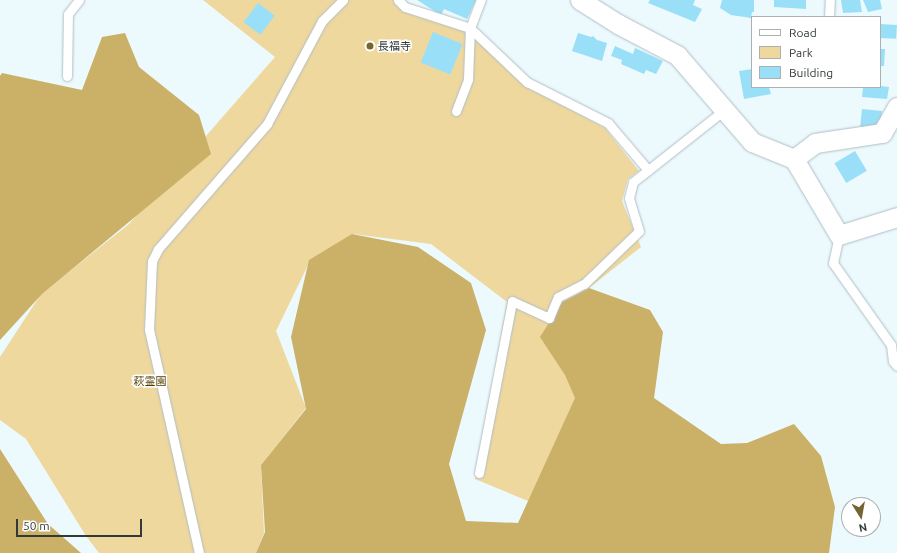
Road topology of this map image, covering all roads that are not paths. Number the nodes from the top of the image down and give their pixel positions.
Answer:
1 (79, 0) edge
2 (343, 0) edge
3 (398, 0) edge
4 (481, 0) edge
5 (580, 0) edge
6 (830, 0) edge
7 (829, 16) edge
8 (470, 28) junction
9 (67, 76) dead end
10 (897, 107) edge
11 (456, 111) dead end
12 (723, 111) junction
13 (794, 159) junction
14 (648, 170) junction
15 (897, 217) edge
16 (839, 235) junction
17 (897, 366) edge
18 (479, 473) dead end
19 (199, 553) edge

1 - 9 lane
2 - 19 lane
3 - 8 lane
4 - 8 lane
5 - 12 street
6 - 7 lane
8 - 11 lane
8 - 14 lane
10 - 13 street
12 - 13 street
12 - 14 lane
13 - 16 street
14 - 18 lane
15 - 16 street
16 - 17 lane

